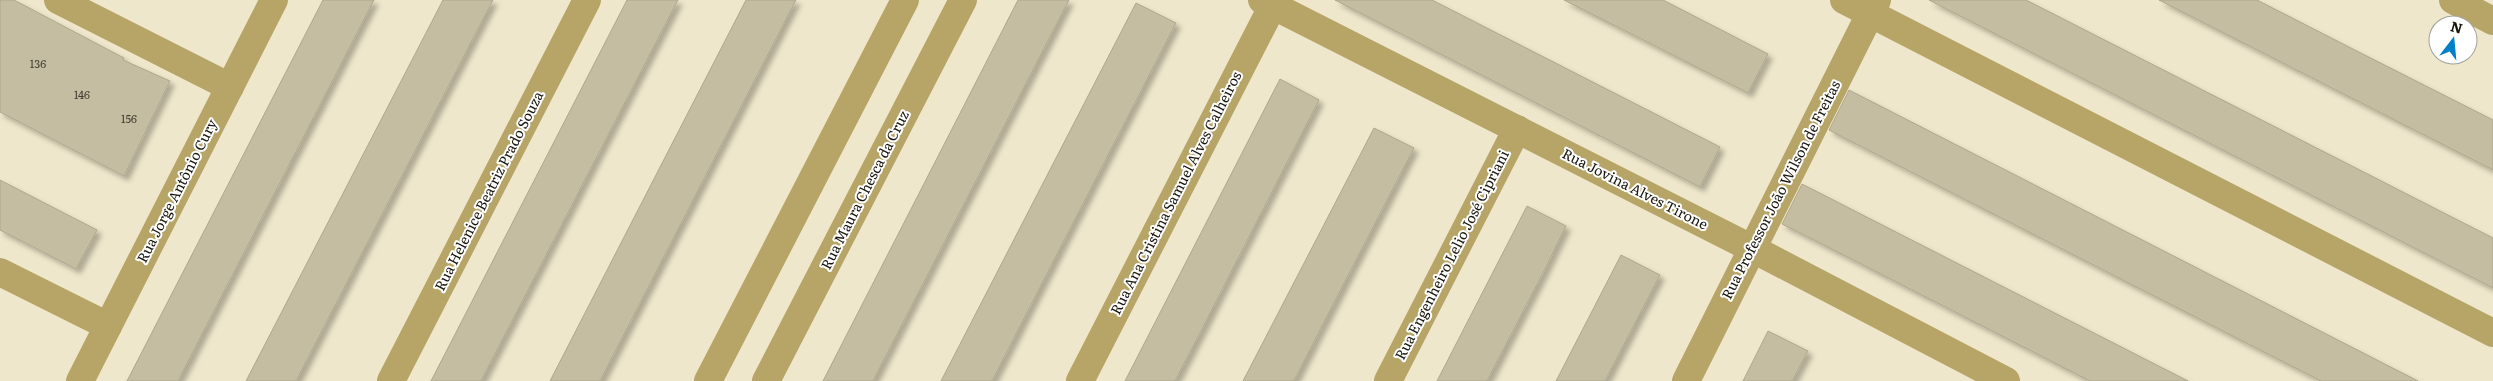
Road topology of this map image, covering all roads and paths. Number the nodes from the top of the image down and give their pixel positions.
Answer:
1 (58, 0) edge
2 (274, 0) edge
3 (587, 0) edge
4 (905, 0) edge
5 (963, 0) edge
6 (1844, 0) edge
7 (2453, 0) edge
8 (1267, 3) edge
9 (1873, 7) edge
10 (2493, 21) edge
11 (230, 87) junction
12 (1517, 129) junction
13 (1752, 248) junction
14 (0, 272) edge
15 (108, 326) junction
16 (2493, 333) edge
17 (2001, 380) edge
18 (80, 381) edge
19 (391, 381) edge
20 (708, 381) edge
21 (766, 381) edge
22 (1080, 381) edge
23 (1388, 381) edge
24 (1686, 381) edge

1 - 11 street
2 - 11 street, Rua Jorge Antônio Cury
3 - 19 street, Rua Helenice Beatriz Prado Souza
4 - 20 street
5 - 21 street, Rua Maura Chesca da Cruz
6 - 9 street
7 - 10 street
8 - 12 street, Rua Jovina Alves Tirone
8 - 22 street, Rua Ana Cristina Samuel Alves Calheiros
9 - 13 street, Rua Professor João Wilson de Freitas
9 - 16 street
11 - 15 street, Rua Jorge Antônio Cury
12 - 13 street, Rua Jovina Alves Tirone
12 - 23 street, Rua Engenheiro Lelio José Cipriani
13 - 17 street, Rua Jovina Alves Tirone
13 - 24 street, Rua Professor João Wilson de Freitas
14 - 15 street
15 - 18 street, Rua Jorge Antônio Cury

